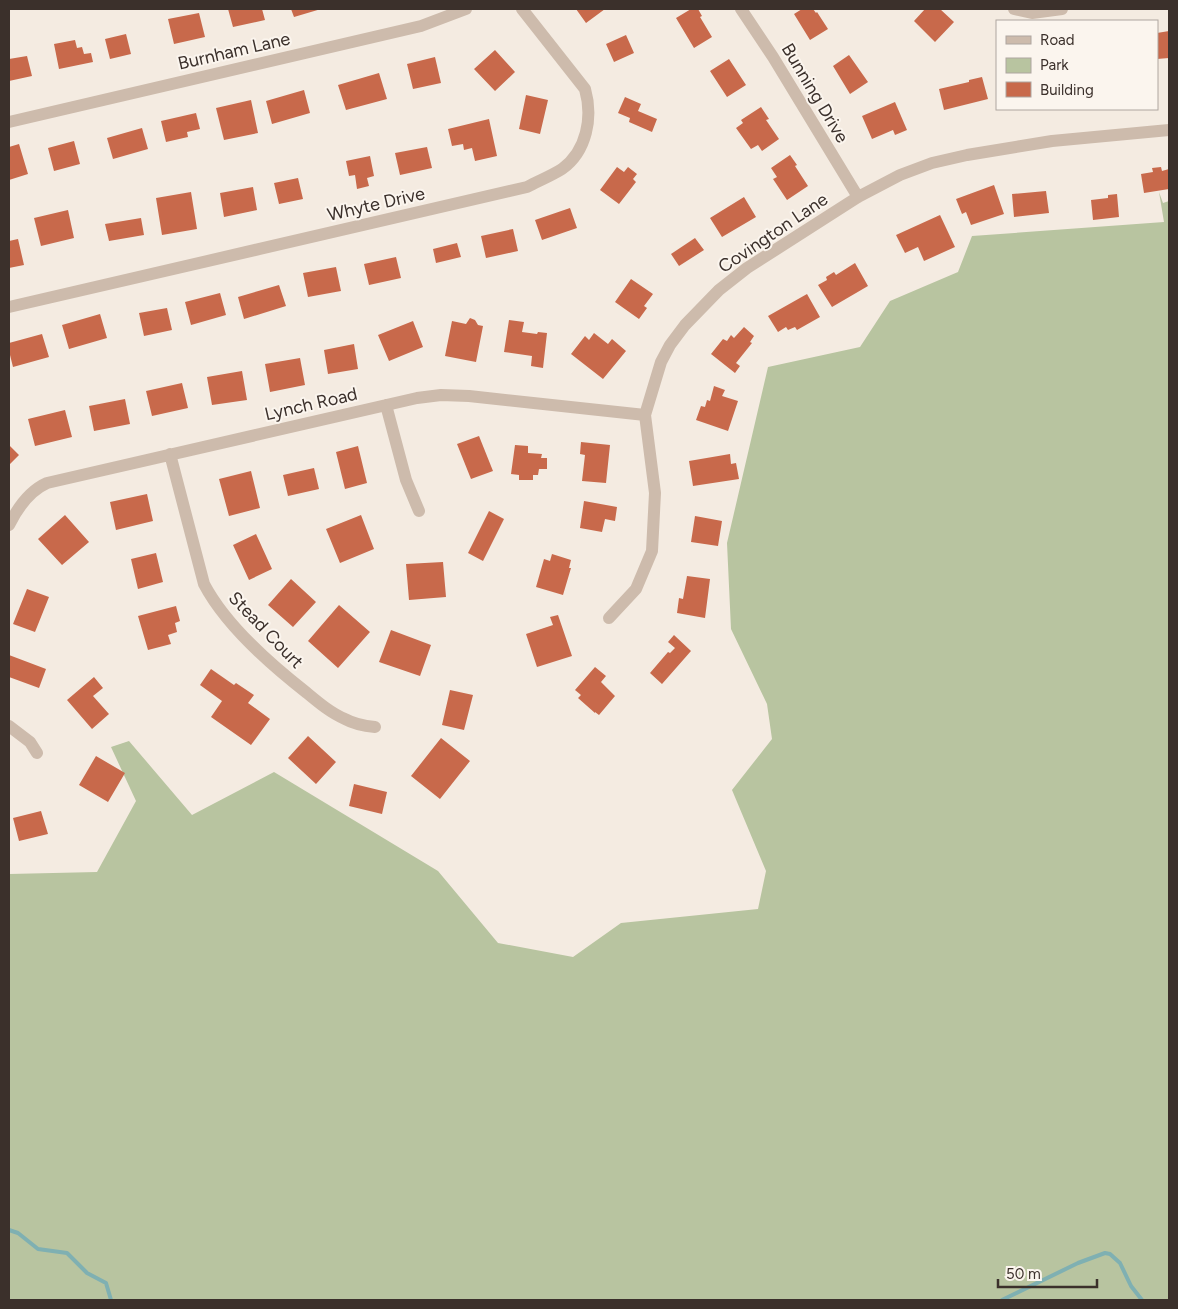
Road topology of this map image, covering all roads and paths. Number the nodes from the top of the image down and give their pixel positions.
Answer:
1 (466, 9) edge
2 (522, 9) edge
3 (741, 9) edge
4 (1014, 9) edge
5 (1062, 9) edge
6 (9, 122) edge
7 (1169, 130) edge
8 (858, 197) junction
9 (9, 307) edge
10 (386, 405) junction
11 (645, 415) junction
12 (170, 454) junction
13 (420, 510) dead end
14 (9, 525) edge
15 (609, 618) dead end
16 (9, 726) edge
17 (375, 727) dead end
18 (37, 753) dead end

1 - 6 street, Burnham Lane
2 - 9 street, Whyte Drive
3 - 8 street, Bunning Drive
4 - 5 street
7 - 8 street, Covington Lane
8 - 11 street, Covington Lane
10 - 11 street, Lynch Road
10 - 12 street, Lynch Road
10 - 13 street
11 - 15 street, Covington Lane
12 - 14 street, Lynch Road
12 - 17 street, Stead Court
16 - 18 street

